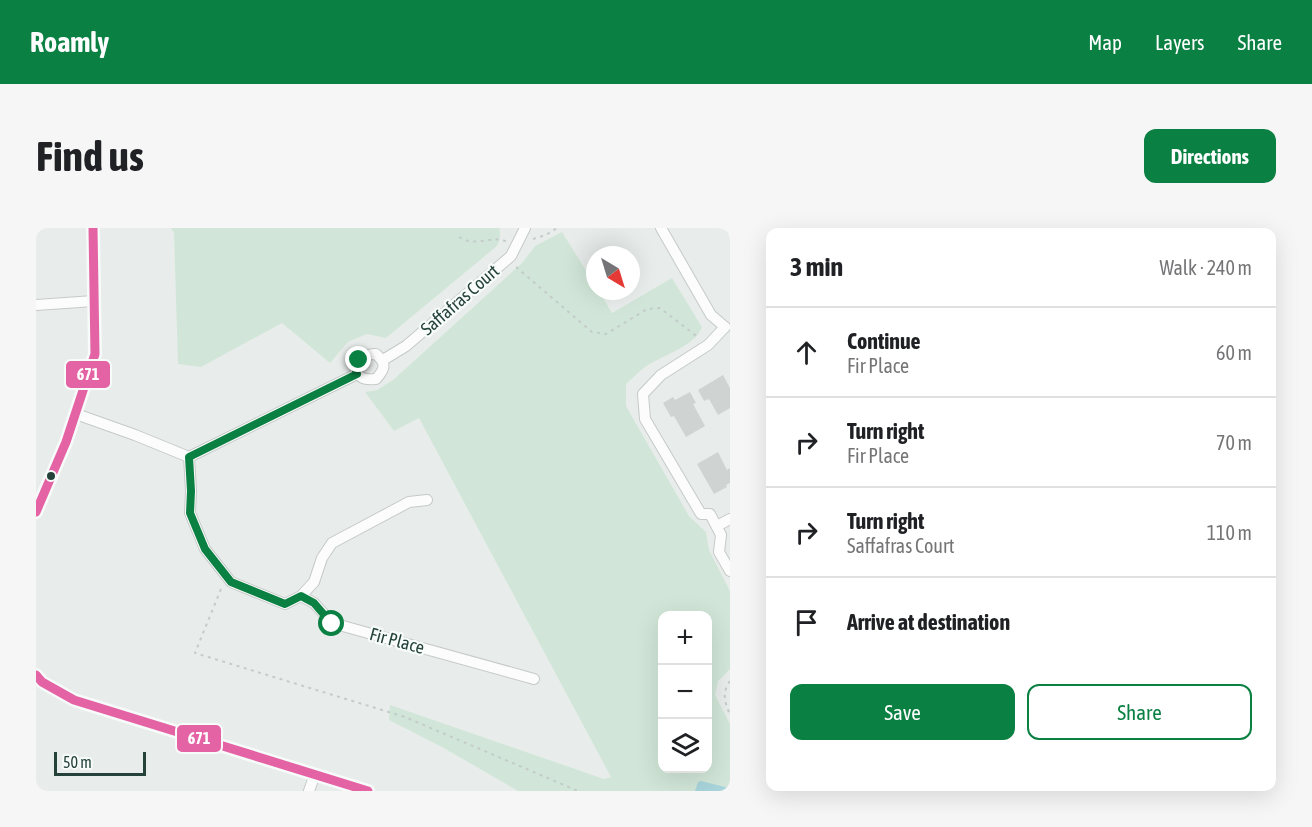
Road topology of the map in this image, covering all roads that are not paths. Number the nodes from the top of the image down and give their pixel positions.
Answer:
1 (93, 228) edge
2 (525, 228) edge
3 (661, 228) edge
4 (94, 301) junction
5 (36, 305) edge
6 (728, 327) edge
7 (383, 360) junction
8 (357, 374) junction
9 (76, 414) junction
10 (189, 457) junction
11 (427, 500) dead end
12 (36, 512) edge
13 (730, 519) edge
14 (717, 526) junction
15 (730, 571) edge
16 (301, 596) junction
17 (36, 675) edge
18 (534, 679) dead end
19 (315, 774) junction
20 (309, 791) edge
21 (368, 791) edge

1 - 4 street
2 - 7 street, Saffafras Court
3 - 6 street
4 - 5 street
4 - 9 street
6 - 14 street
7 - 8 street, Saffafras Court
7 - 8 street, Saffafras Court
8 - 10 street, Saffafras Court
9 - 10 street
9 - 12 street
10 - 16 street
11 - 16 street
13 - 14 street
14 - 15 street
16 - 18 street, Fir Place
17 - 19 street
19 - 20 street
19 - 21 street

